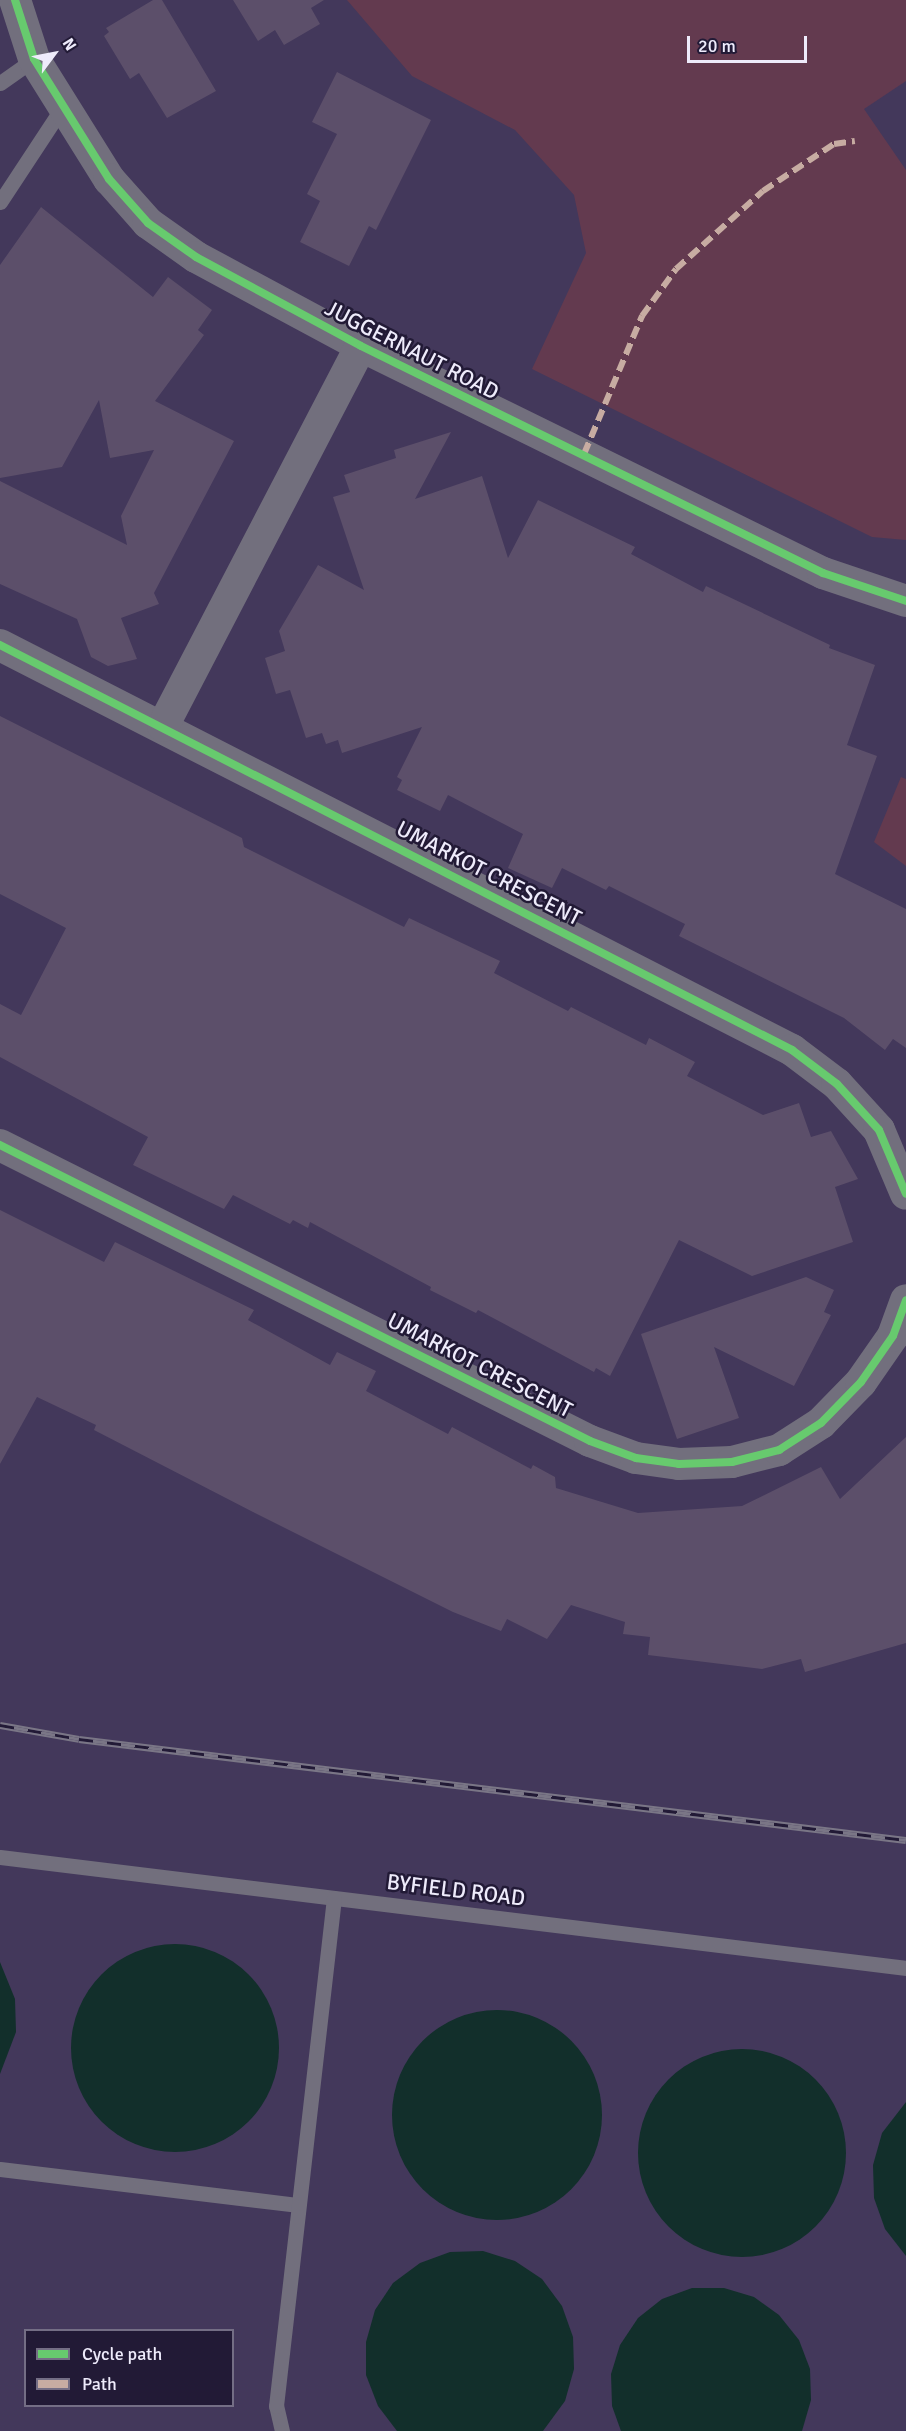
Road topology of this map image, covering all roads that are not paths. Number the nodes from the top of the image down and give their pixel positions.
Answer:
1 (15, 0) edge
2 (34, 59) junction
3 (0, 83) edge
4 (62, 108) junction
5 (0, 202) edge
6 (361, 346) junction
7 (906, 601) edge
8 (0, 645) edge
9 (163, 726) junction
10 (0, 1145) edge
11 (906, 1194) edge
12 (906, 1300) edge
13 (0, 1857) edge
14 (334, 1898) junction
15 (906, 1968) edge
16 (0, 2169) edge
17 (297, 2205) junction
18 (282, 2431) edge

1 - 2 street, JUGGERNAUT ROAD
2 - 3 lane
2 - 4 street, JUGGERNAUT ROAD
4 - 5 lane
4 - 6 street, JUGGERNAUT ROAD
6 - 7 street, JUGGERNAUT ROAD
6 - 9 street
8 - 9 street, UMARKOT CRESCENT
9 - 11 street, UMARKOT CRESCENT
10 - 12 street, UMARKOT CRESCENT
13 - 14 lane, BYFIELD ROAD
14 - 15 lane, BYFIELD ROAD
14 - 17 lane
16 - 17 lane
17 - 18 lane

